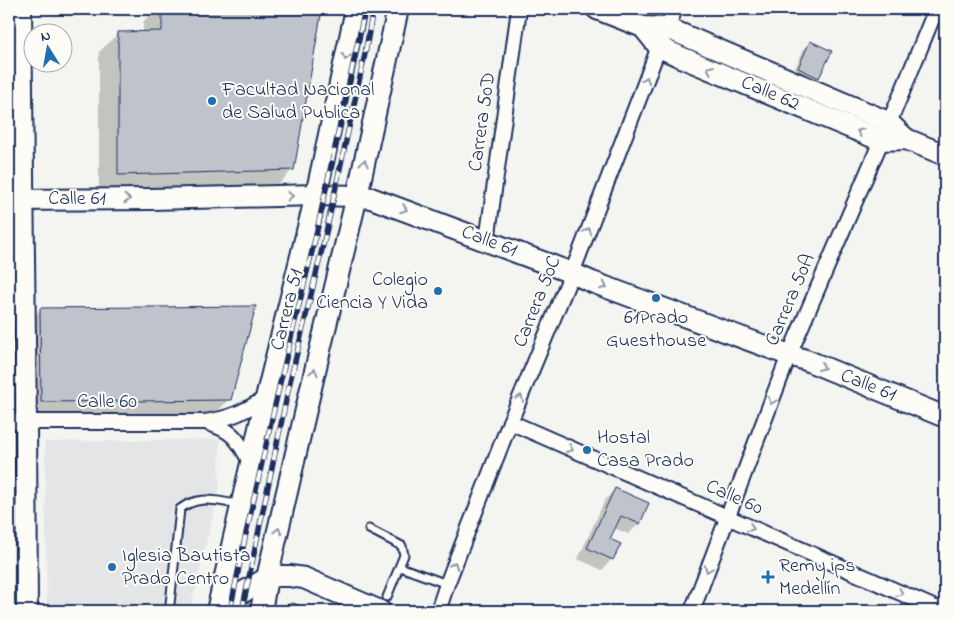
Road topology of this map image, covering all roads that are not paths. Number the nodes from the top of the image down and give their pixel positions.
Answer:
1 (21, 9) edge
2 (356, 9) edge
3 (398, 9) edge
4 (519, 9) edge
5 (597, 9) edge
6 (675, 9) edge
7 (936, 9) edge
8 (643, 27) junction
9 (667, 28) junction
10 (660, 47) junction
11 (888, 122) junction
12 (906, 139) junction
13 (880, 140) junction
14 (945, 155) edge
15 (316, 195) junction
16 (357, 196) junction
17 (16, 200) edge
18 (487, 241) junction
19 (572, 273) junction
20 (789, 355) junction
21 (266, 398) junction
22 (945, 417) edge
23 (18, 422) edge
24 (205, 422) junction
25 (510, 422) junction
26 (251, 463) junction
27 (241, 504) junction
28 (728, 517) junction
29 (369, 529) dead end
30 (400, 567) junction
31 (267, 578) junction
32 (447, 584) junction
33 (170, 604) dead end
34 (384, 604) edge
35 (945, 608) edge
36 (217, 609) edge
37 (27, 611) edge
38 (261, 611) edge
39 (438, 611) edge
40 (692, 611) edge
41 (943, 611) edge

1 - 17 main road
2 -> 15 main road, Carrera 51
16 -> 3 main road, Carrera 51
4 - 18 street, Carrera 50D
5 - 8 main road, Calle 62
6 - 9 street, Carrera 50C
7 - 11 street, Carrera 50A
8 - 9 main road, Calle 62
8 - 10 main road, Calle 62
9 - 10 street, Carrera 50C
9 - 11 main road, Calle 62
13 -> 10 main road, Calle 62
19 -> 10 street, Carrera 50C
11 - 12 main road, Calle 62
11 - 13 street, Carrera 50A
12 - 13 main road, Calle 62
12 - 14 main road, Calle 62
13 - 20 street, Carrera 50A
15 - 16 main road, Calle 61
17 -> 15 main road, Calle 61
15 - 21 main road, Carrera 51
16 -> 18 main road, Calle 61
31 -> 16 main road, Carrera 51
17 - 23 main road
18 - 19 main road, Calle 61
19 -> 20 main road, Calle 61
25 -> 19 street, Carrera 50C
20 -> 22 main road, Calle 61
20 -> 28 street, Carrera 50A
21 - 24 street, Calle 60
21 - 26 main road, Carrera 51
23 - 24 street, Calle 60
23 - 37 main road
24 - 26 street, Calle 60
25 -> 28 street, Calle 60
32 -> 25 street, Carrera 50C
26 - 27 main road, Carrera 51
27 - 33 lane
27 - 36 main road, Carrera 51
28 -> 40 street, Carrera 50A
28 -> 41 street, Calle 60
29 - 30 lane
30 - 32 lane
30 - 34 lane
31 - 34 main road
31 - 36 main road
31 - 38 main road, Carrera 51
32 - 39 street, Carrera 50C
35 - 41 main road

